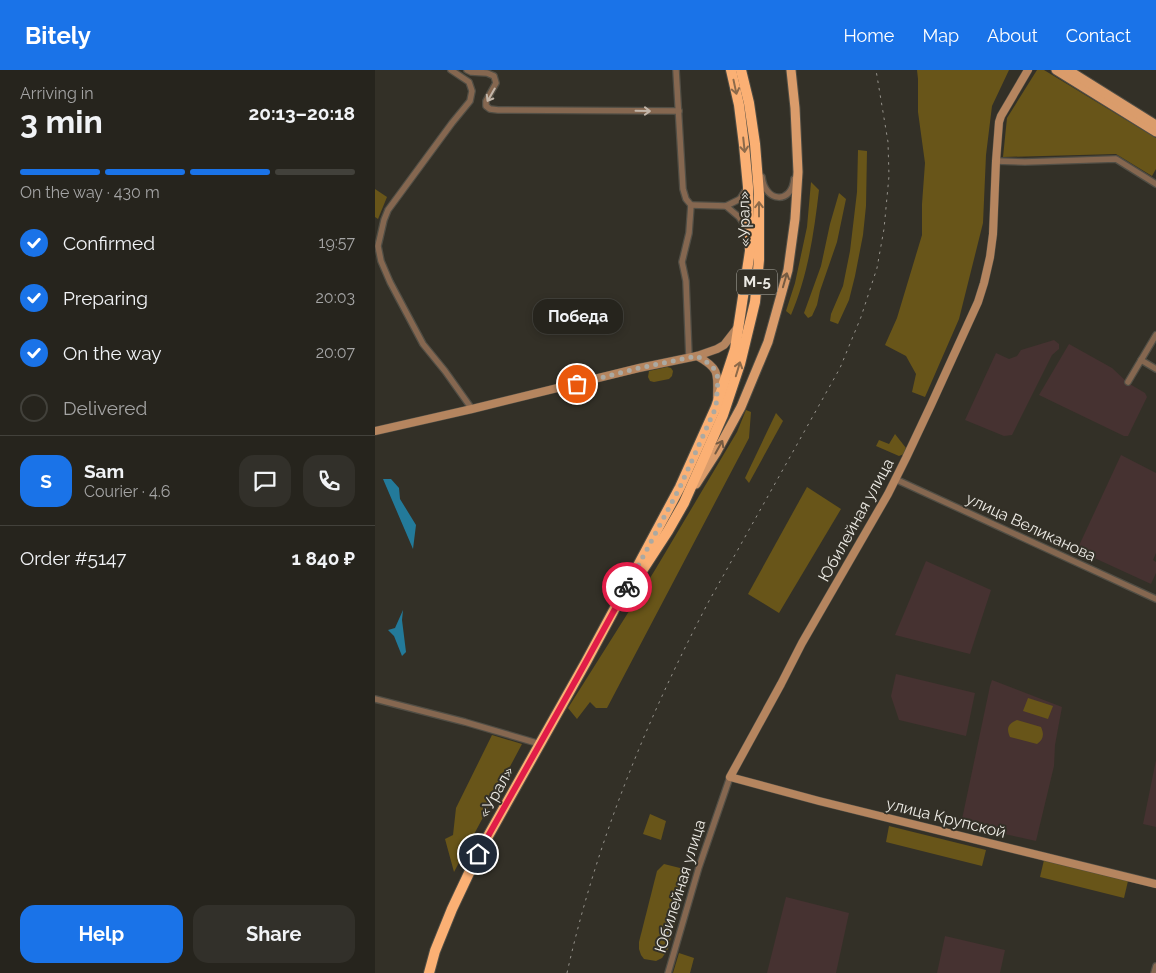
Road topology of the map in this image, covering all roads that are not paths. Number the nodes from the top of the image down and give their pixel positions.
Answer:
1 (451, 70) edge
2 (467, 70) edge
3 (677, 70) edge
4 (731, 70) edge
5 (741, 70) edge
6 (791, 70) edge
7 (1028, 70) edge
8 (1055, 70) edge
9 (1068, 70) edge
10 (744, 104) junction
11 (679, 111) junction
12 (1156, 125) edge
13 (1156, 132) edge
14 (755, 144) junction
15 (996, 161) junction
16 (797, 162) junction
17 (1156, 176) edge
18 (1154, 183) edge
19 (748, 186) junction
20 (691, 205) junction
21 (726, 206) junction
22 (749, 231) junction
23 (739, 325) junction
24 (1156, 335) edge
25 (693, 357) junction
26 (1141, 360) junction
27 (1156, 368) edge
28 (1128, 382) dead end
29 (716, 407) junction
30 (472, 409) junction
31 (375, 431) edge
32 (895, 479) junction
33 (684, 503) junction
34 (1156, 599) edge
35 (602, 632) junction
36 (375, 699) edge
37 (540, 744) junction
38 (729, 776) junction
39 (1156, 884) edge
40 (1156, 966) edge
41 (429, 973) edge
42 (668, 973) edge
43 (1154, 973) edge

1 - 30 street
2 -> 11 street
3 - 11 street
4 -> 10 highway, «Урал» / М-5
5 - 10 highway, «Урал» / М-5
6 - 16 main road
7 - 15 street, Юбилейная улица
8 - 13 main road
9 - 12 main road
10 - 14 highway, «Урал» / М-5
10 -> 19 highway, «Урал» / М-5
11 - 20 street
14 - 16 street
33 -> 14 highway, «Урал» / М-5
15 - 18 street
15 - 32 street, Юбилейная улица
33 -> 16 main road
17 - 18 street
19 - 21 street
19 - 22 highway, «Урал» / М-5
20 - 21 street
20 - 25 street
21 - 22 street
22 - 23 highway, «Урал» / М-5
23 - 25 street
23 - 29 highway, «Урал» / М-5
24 - 26 street
25 - 29 street
25 - 30 street
26 - 27 street
26 - 28 street
29 - 35 highway, «Урал» / М-5
30 - 31 street
32 - 34 street, улица Великанова
32 - 38 street, Юбилейная улица
33 - 35 highway, «Урал» / М-5
35 - 37 highway, «Урал» / М-5
36 - 37 street
37 - 41 highway, «Урал» / М-5
38 - 39 street, улица Крупской
38 - 42 street, Юбилейная улица
40 - 43 street

